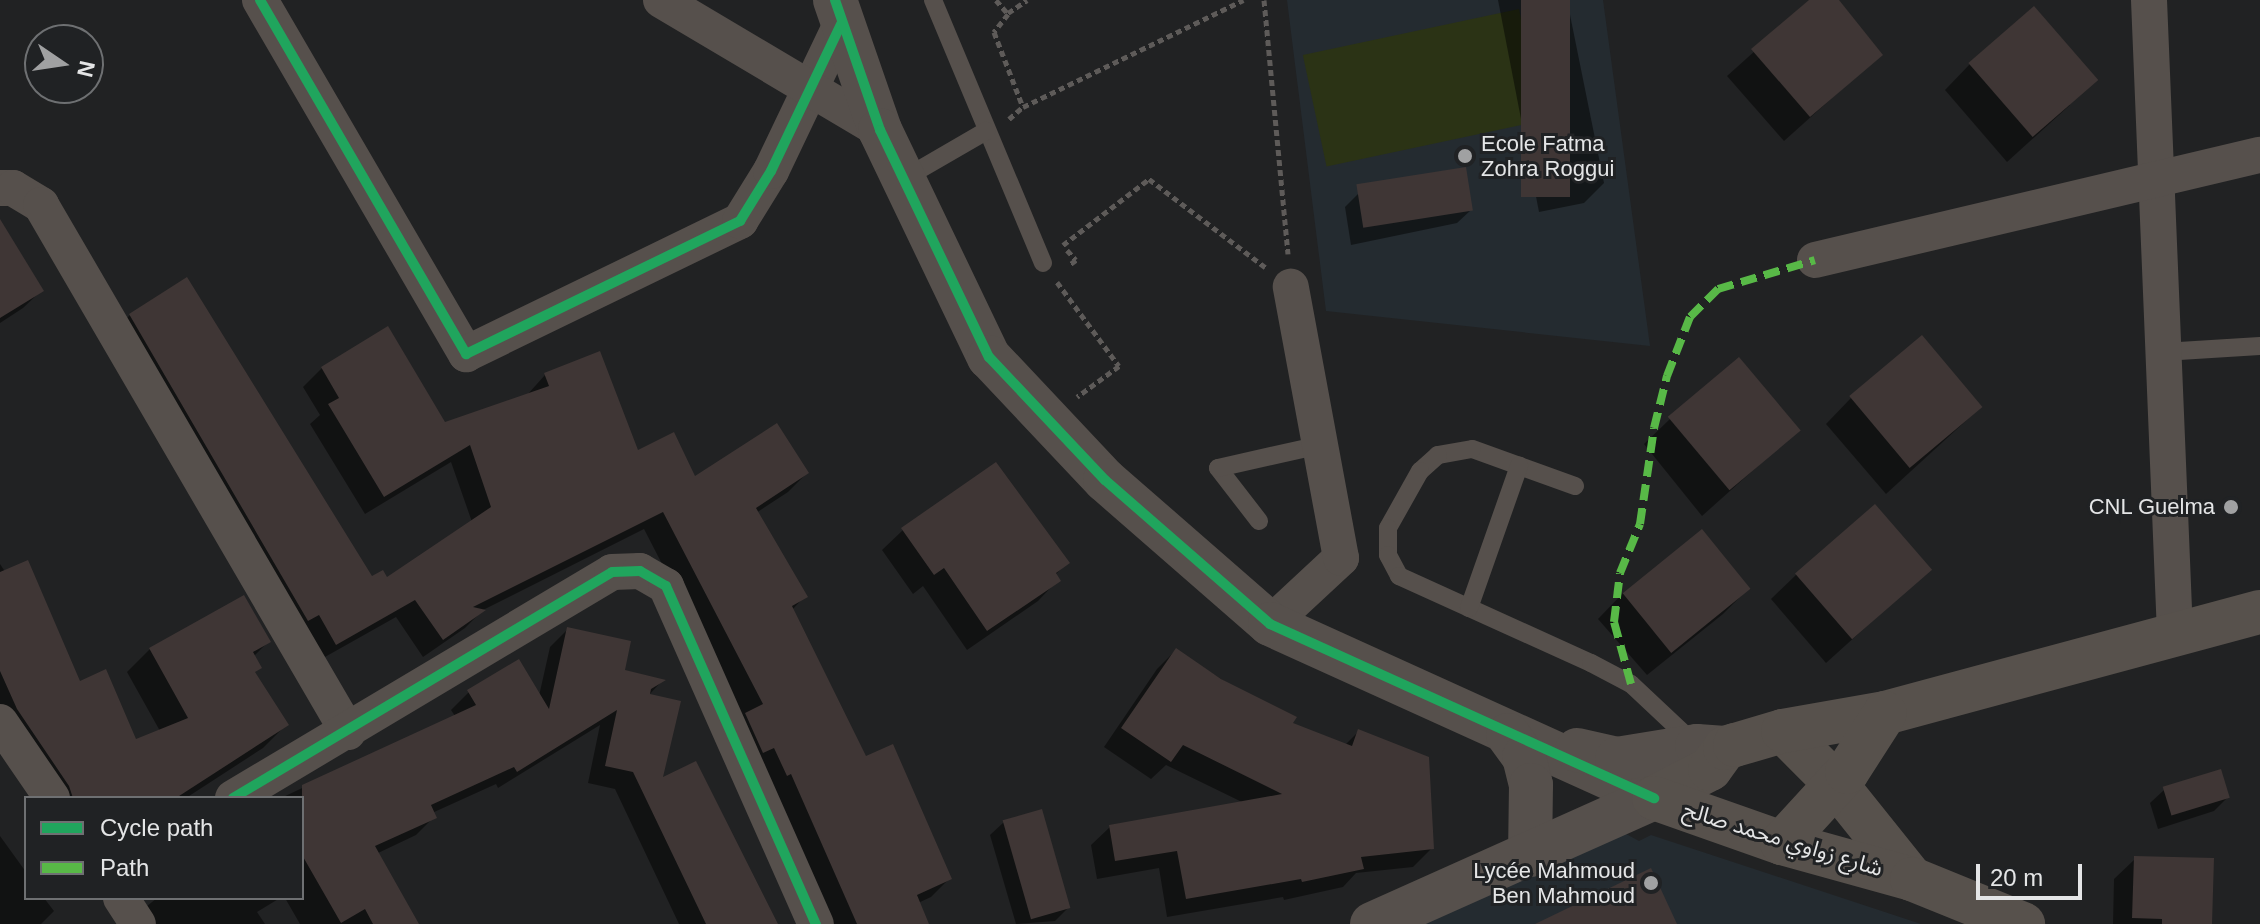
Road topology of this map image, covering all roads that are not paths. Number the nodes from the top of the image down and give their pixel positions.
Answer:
1 (260, 0) edge
2 (661, 0) edge
3 (933, 0) edge
4 (2149, 0) edge
5 (838, 12) edge
6 (811, 91) junction
7 (880, 130) junction
8 (986, 131) junction
9 (2260, 155) edge
10 (905, 178) junction
11 (2156, 178) junction
12 (0, 188) edge
13 (1815, 260) dead end
14 (1043, 263) dead end
15 (1291, 287) road end
16 (2260, 346) edge
17 (2163, 352) junction
18 (1320, 445) junction
19 (1519, 466) junction
20 (1575, 486) dead end
21 (1259, 521) dead end
22 (1469, 608) junction
23 (2260, 612) edge
24 (1270, 624) junction
25 (2175, 633) junction
26 (1885, 713) junction
27 (0, 722) edge
28 (1783, 731) junction
29 (348, 732) junction
30 (1508, 735) junction
31 (1711, 747) junction
32 (1835, 783) junction
33 (51, 796) edge
34 (236, 796) edge
35 (1654, 798) junction
36 (1782, 843) junction
37 (1530, 855) junction
38 (1912, 879) junction
39 (122, 900) edge
40 (138, 924) edge
41 (816, 924) edge
42 (1372, 924) edge
43 (2023, 924) edge

1 - 6 street
2 - 6 street
3 - 8 lane
4 - 11 street
5 - 6 street
5 - 7 street
6 - 7 street
7 - 10 street
8 - 10 lane
8 - 14 lane
9 - 11 street
10 - 24 street
11 - 13 street
11 - 17 street
12 - 29 street
15 - 18 street
16 - 17 lane
17 - 25 street
18 - 21 lane
18 - 24 street
19 - 20 lane
19 - 22 lane
19 - 22 lane
22 - 31 lane
23 - 25 main road
24 - 30 street
25 - 26 main road
26 - 28 main road
26 - 32 main road
27 - 33 street
28 - 31 main road
28 - 32 main road, شارع زواوي محمد صالح
29 - 34 street
29 - 41 street
30 - 31 street
30 - 35 street
30 - 37 street
31 - 35 main road
32 - 36 main road
32 - 38 main road, شارع زواوي محمد صالح
35 - 36 main road, شارع زواوي محمد صالح
35 - 37 street
36 - 38 main road, شارع زواوي محمد صالح
37 - 42 street
38 - 43 main road, شارع زواوي محمد صالح
39 - 40 street

